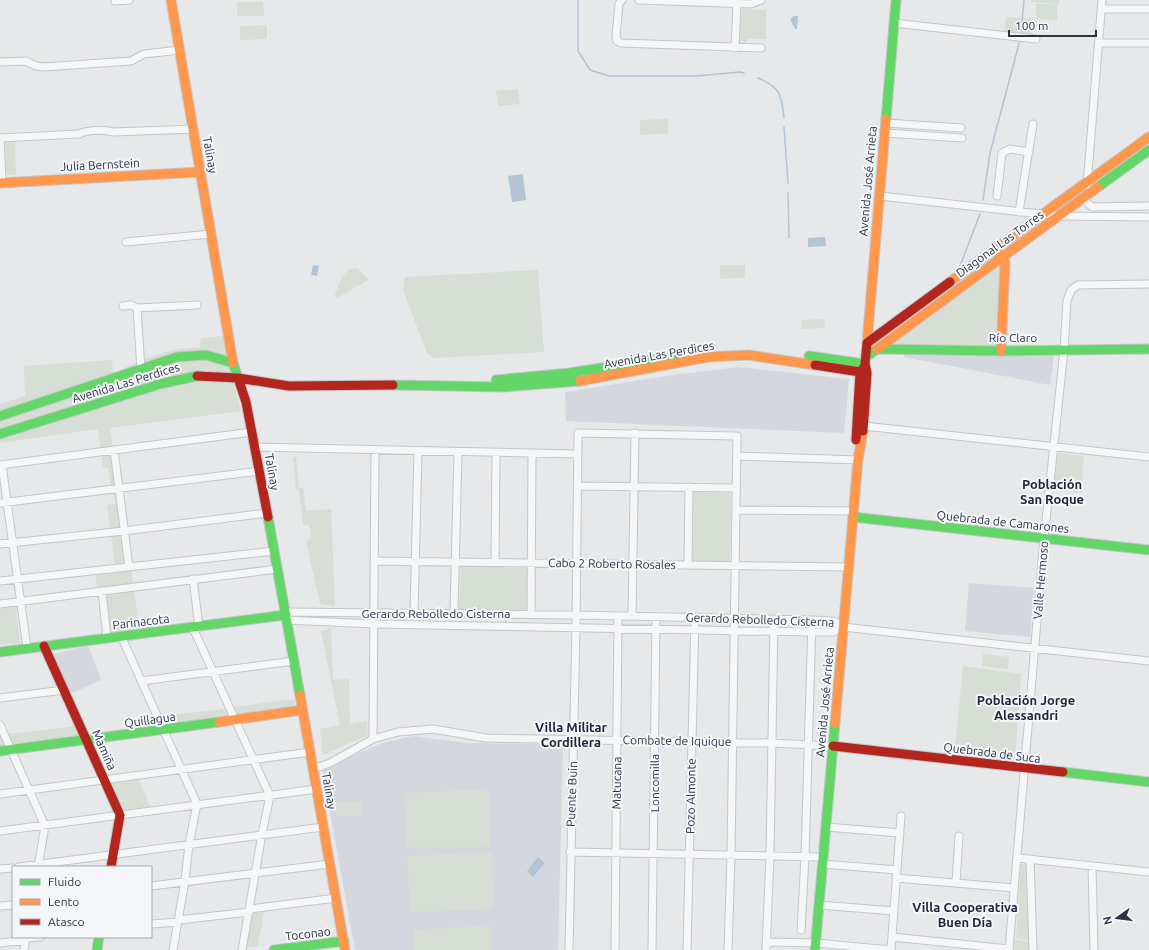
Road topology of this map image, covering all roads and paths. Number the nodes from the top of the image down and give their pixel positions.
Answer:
1 (129, 0) edge
2 (171, 0) edge
3 (622, 0) edge
4 (639, 0) edge
5 (761, 0) edge
6 (896, 0) edge
7 (1102, 0) edge
8 (115, 1) edge
9 (751, 2) edge
10 (737, 4) junction
11 (1149, 8) edge
12 (1102, 9) junction
13 (894, 23) junction
14 (1036, 39) dead end
15 (1099, 43) junction
16 (1149, 43) edge
17 (735, 48) junction
18 (761, 48) dead end
19 (180, 50) junction
20 (0, 62) edge
21 (886, 123) junction
22 (1033, 124) dead end
23 (961, 128) dead end
24 (194, 129) junction
25 (885, 133) junction
26 (1149, 137) edge
27 (0, 138) edge
28 (962, 138) dead end
29 (1149, 150) edge
30 (1029, 152) junction
31 (201, 172) junction
32 (1086, 182) junction
33 (1, 183) edge
34 (880, 196) junction
35 (997, 196) dead end
36 (1086, 197) junction
37 (1149, 206) edge
38 (1019, 212) junction
39 (1042, 215) junction
40 (1059, 216) junction
41 (1149, 217) edge
42 (211, 234) junction
43 (126, 242) dead end
44 (992, 251) junction
45 (1004, 258) junction
46 (1149, 284) edge
47 (197, 305) dead end
48 (123, 306) dead end
49 (137, 308) junction
50 (867, 343) junction
51 (877, 349) junction
52 (1149, 349) edge
53 (1064, 350) junction
54 (1001, 351) junction
55 (234, 363) junction
56 (865, 367) junction
57 (141, 370) junction
58 (238, 378) junction
59 (0, 416) edge
60 (864, 426) junction
61 (252, 432) junction
62 (635, 433) junction
63 (0, 434) edge
64 (255, 447) junction
65 (1053, 447) junction
66 (114, 450) junction
67 (375, 450) junction
68 (418, 451) junction
69 (458, 452) junction
70 (496, 453) junction
71 (532, 454) junction
72 (578, 454) junction
73 (737, 456) junction
74 (1149, 457) edge
75 (858, 458) junction
76 (1, 465) edge
77 (260, 471) junction
78 (578, 486) junction
79 (634, 486) junction
80 (689, 487) junction
81 (119, 488) junction
82 (736, 488) junction
83 (3, 503) edge
84 (736, 510) junction
85 (267, 513) junction
86 (854, 514) junction
87 (124, 531) junction
88 (1044, 539) junction
89 (12, 542) junction
90 (0, 544) edge
91 (1149, 550) edge
92 (274, 551) junction
93 (374, 561) junction
94 (415, 561) junction
95 (455, 562) junction
96 (495, 562) junction
97 (531, 563) junction
98 (577, 563) junction
99 (633, 564) junction
100 (688, 565) junction
101 (736, 565) junction
102 (129, 567) junction
103 (849, 567) junction
104 (277, 569) junction
105 (17, 579) junction
106 (193, 579) junction
107 (0, 581) edge
108 (102, 591) junction
109 (21, 601) junction
110 (0, 604) edge
111 (375, 613) junction
112 (414, 614) junction
113 (454, 614) junction
114 (531, 614) junction
115 (576, 615) junction
116 (286, 616) junction
117 (618, 616) junction
118 (632, 616) junction
119 (656, 616) junction
120 (695, 617) junction
121 (735, 618) junction
122 (774, 619) junction
123 (812, 620) junction
124 (374, 624) junction
125 (196, 627) junction
126 (576, 627) junction
127 (844, 627) junction
128 (618, 628) junction
129 (657, 629) junction
130 (694, 630) junction
131 (735, 630) junction
132 (773, 631) junction
133 (811, 632) junction
134 (121, 636) junction
135 (107, 638) junction
136 (44, 646) junction
137 (27, 648) junction
138 (1035, 648) junction
139 (0, 652) edge
140 (294, 661) junction
141 (1149, 661) edge
142 (214, 672) junction
143 (142, 681) junction
144 (64, 690) junction
145 (0, 698) edge
146 (302, 710) junction
147 (235, 720) junction
148 (0, 725) edge
149 (164, 730) junction
150 (574, 738) junction
151 (618, 739) junction
152 (373, 740) junction
153 (86, 741) junction
154 (655, 741) junction
155 (692, 741) junction
156 (732, 742) junction
157 (771, 742) junction
158 (808, 744) junction
159 (833, 746) junction
160 (11, 750) junction
161 (0, 751) edge
162 (310, 752) junction
163 (254, 760) junction
164 (1024, 768) junction
165 (181, 769) junction
166 (313, 769) junction
167 (104, 780) junction
168 (1149, 782) edge
169 (317, 789) junction
170 (29, 790) junction
171 (0, 794) edge
172 (270, 796) junction
173 (197, 804) junction
174 (120, 815) junction
175 (901, 816) dead end
176 (45, 826) junction
177 (826, 827) junction
178 (324, 828) junction
179 (0, 831) edge
180 (900, 833) junction
181 (262, 834) junction
182 (960, 836) dead end
183 (188, 844) junction
184 (570, 852) junction
185 (617, 853) junction
186 (113, 854) junction
187 (654, 854) junction
188 (691, 854) junction
189 (731, 855) junction
190 (770, 856) junction
191 (805, 856) junction
192 (1018, 858) junction
193 (1030, 859) junction
194 (823, 860) junction
195 (330, 864) junction
196 (38, 866) edge
197 (111, 866) edge
198 (1092, 866) junction
199 (12, 868) edge
200 (0, 869) edge
201 (897, 870) junction
202 (1149, 872) edge
203 (256, 873) junction
204 (896, 878) junction
205 (185, 881) junction
206 (956, 883) junction
207 (152, 886) edge
208 (1014, 888) junction
209 (336, 898) junction
210 (819, 904) junction
211 (12, 905) edge
212 (0, 906) edge
213 (250, 911) junction
214 (894, 911) junction
215 (178, 921) junction
216 (152, 924) edge
217 (801, 930) dead end
218 (892, 937) junction
219 (99, 938) edge
220 (26, 939) edge
221 (766, 942) junction
222 (0, 943) edge
223 (345, 946) edge
224 (816, 947) edge
225 (950, 947) edge
226 (1009, 949) edge
227 (24, 950) edge
228 (97, 950) edge
229 (173, 950) edge
230 (242, 950) edge
231 (274, 950) edge
232 (569, 950) edge
233 (615, 950) edge
234 (652, 950) edge
235 (687, 950) edge
236 (728, 950) edge
237 (766, 950) edge
238 (891, 950) edge
239 (1033, 950) edge
240 (1094, 950) edge

1 - 8 street
2 - 19 street, Talinay
3 - 17 street
4 - 10 street
5 - 9 street
6 - 13 street, Avenida José Arrieta
7 - 12 street
9 - 10 street
10 - 17 street
11 - 12 street
12 - 15 street
13 - 14 street
13 - 21 street, Avenida José Arrieta
15 - 16 street
15 - 32 street
17 - 18 street
19 - 20 street
19 - 24 street, Talinay
21 - 23 street
21 - 25 street, Avenida José Arrieta
22 - 30 street
24 - 27 street
24 - 31 street, Talinay
25 - 28 street
25 - 34 street, Avenida José Arrieta
26 - 32 street, Diagonal Las Torres
27 - 33 street
29 - 36 street, Diagonal Las Torres
30 - 35 street
30 - 38 street
31 - 33 street, Julia Bernstein
31 - 42 street, Talinay
32 - 36 street
32 - 39 street, Diagonal Las Torres
34 - 38 street
34 - 50 street, Avenida José Arrieta
36 - 37 street
36 - 40 street, Diagonal Las Torres
38 - 39 street
39 - 40 street
39 - 44 street, Diagonal Las Torres
40 - 41 street
40 - 45 street, Diagonal Las Torres
42 - 43 street
42 - 55 street, Talinay
44 - 45 street
44 - 50 street, Diagonal Las Torres
45 - 51 street, Diagonal Las Torres
45 - 54 street
46 - 53 street, Valle Hermoso
47 - 49 street
48 - 49 street
49 - 57 street
50 - 56 street, Avenida José Arrieta
51 - 54 street, Río Claro
51 - 56 street, Diagonal Las Torres
52 - 53 street, Río Claro
53 - 54 street, Río Claro
53 - 65 street, Valle Hermoso
55 - 57 street, Avenida Las Perdices
55 - 58 street, Talinay
56 - 58 street, Avenida Las Perdices
56 - 60 street, Avenida José Arrieta
56 - 75 street, Avenida José Arrieta
57 - 59 street, Avenida Las Perdices
58 - 61 street, Talinay
58 - 63 street, Avenida Las Perdices
60 - 65 street
60 - 75 street, Avenida José Arrieta
61 - 64 street, Talinay
61 - 66 street
62 - 72 street, Puente Buin
62 - 73 street
62 - 79 street
64 - 67 street
64 - 77 street, Talinay
65 - 74 street
65 - 88 street, Valle Hermoso
66 - 76 street
66 - 81 street
67 - 68 street
67 - 93 street
68 - 69 street
68 - 94 street
69 - 70 street
69 - 95 street
70 - 71 street
70 - 96 street
71 - 72 street
71 - 97 street
72 - 78 street, Puente Buin
73 - 75 street
73 - 82 street
75 - 86 street, Avenida José Arrieta
76 - 83 street
77 - 81 street
77 - 85 street, Talinay
78 - 79 street
78 - 98 street, Puente Buin
79 - 80 street
79 - 99 street
80 - 82 street
80 - 100 street
81 - 83 street
81 - 87 street
82 - 84 street
83 - 89 street
84 - 86 street
84 - 101 street
85 - 87 street
85 - 92 street, Talinay
86 - 88 street, Quebrada de Camarones
86 - 103 street, Avenida José Arrieta
87 - 89 street
87 - 102 street
88 - 91 street, Quebrada de Camarones
88 - 138 street, Valle Hermoso
89 - 90 street
89 - 105 street
92 - 102 street
92 - 104 street, Talinay
93 - 94 street, Cabo 2 Roberto Rosales
93 - 111 street
94 - 95 street, Cabo 2 Roberto Rosales
94 - 112 street
95 - 96 street, Cabo 2 Roberto Rosales
95 - 113 street
96 - 97 street, Cabo 2 Roberto Rosales
97 - 98 street, Cabo 2 Roberto Rosales
97 - 114 street
98 - 99 street, Cabo 2 Roberto Rosales
98 - 115 street, Puente Buin
99 - 100 street, Cabo 2 Roberto Rosales
99 - 118 street
100 - 101 street, Cabo 2 Roberto Rosales
101 - 103 street, Cabo 2 Roberto Rosales
101 - 121 street
102 - 105 street
103 - 127 street, Avenida José Arrieta
104 - 106 street
104 - 116 street, Talinay
105 - 107 street
105 - 109 street
106 - 108 street
106 - 125 street
108 - 109 street
108 - 135 street
109 - 110 street
109 - 137 street
111 - 112 street, Gerardo Rebolledo Cisterna
111 - 116 street, Gerardo Rebolledo Cisterna
111 - 124 street
112 - 113 street, Gerardo Rebolledo Cisterna
113 - 114 street, Gerardo Rebolledo Cisterna
114 - 115 street, Gerardo Rebolledo Cisterna
115 - 117 street, Gerardo Rebolledo Cisterna
115 - 126 street, Puente Buin
116 - 124 street, Gerardo Rebolledo Cisterna
116 - 125 street, Parinacota
116 - 140 street, Talinay
117 - 118 street, Gerardo Rebolledo Cisterna
117 - 128 street, Matucana
118 - 119 street, Gerardo Rebolledo Cisterna
119 - 120 street, Gerardo Rebolledo Cisterna
119 - 129 street, Loncomilla
120 - 121 street, Gerardo Rebolledo Cisterna
120 - 130 street, Pozo Almonte
121 - 122 street, Gerardo Rebolledo Cisterna
121 - 131 street
122 - 123 street, Gerardo Rebolledo Cisterna
122 - 132 street
123 - 127 street, Gerardo Rebolledo Cisterna
123 - 133 street
124 - 126 street, Gerardo Rebolledo Cisterna
124 - 152 street
125 - 134 street, Parinacota
125 - 142 street
126 - 128 street, Gerardo Rebolledo Cisterna
126 - 150 street, Puente Buin
127 - 133 street, Gerardo Rebolledo Cisterna
127 - 138 street
127 - 159 street, Avenida José Arrieta
128 - 129 street, Gerardo Rebolledo Cisterna
128 - 151 street, Matucana
129 - 130 street, Gerardo Rebolledo Cisterna
129 - 154 street, Loncomilla
130 - 131 street, Gerardo Rebolledo Cisterna
130 - 155 street, Pozo Almonte
131 - 132 street, Gerardo Rebolledo Cisterna
131 - 156 street
132 - 133 street, Gerardo Rebolledo Cisterna
132 - 157 street
133 - 158 street
134 - 135 street, Parinacota
134 - 143 street
135 - 136 street, Parinacota
136 - 137 street, Parinacota
136 - 144 street, Mamiña
137 - 139 street, Parinacota
138 - 141 street
138 - 164 street, Valle Hermoso
140 - 142 street
140 - 146 street, Talinay
142 - 143 street
142 - 147 street
143 - 149 street
144 - 145 street
144 - 153 street, Mamiña
146 - 147 street, Quillagua
146 - 162 street, Talinay
147 - 149 street, Quillagua
147 - 163 street
148 - 160 street
149 - 153 street, Quillagua
149 - 165 street
150 - 151 street, Combate de Iquique
150 - 152 street, Combate de Iquique
150 - 184 street, Puente Buin
151 - 154 street, Combate de Iquique
151 - 185 street, Matucana
152 - 166 street, Combate de Iquique
153 - 160 street, Quillagua
153 - 167 street, Mamiña
154 - 155 street, Combate de Iquique
154 - 187 street, Loncomilla
155 - 156 street, Combate de Iquique
155 - 188 street, Pozo Almonte
156 - 157 street, Combate de Iquique
156 - 189 street
157 - 158 street, Combate de Iquique
157 - 190 street
158 - 159 street, Combate de Iquique
158 - 191 street
159 - 164 street, Quebrada de Suca
159 - 177 street, Avenida José Arrieta
160 - 161 street, Quillagua
160 - 170 street
162 - 163 street
162 - 166 street, Talinay
163 - 165 street
163 - 172 street
164 - 168 street, Quebrada de Suca
164 - 192 street, Valle Hermoso
165 - 167 street
165 - 173 street
166 - 169 street, Talinay
167 - 170 street
167 - 174 street, Mamiña
169 - 172 street
169 - 178 street, Talinay
170 - 171 street
170 - 176 street
172 - 173 street
172 - 181 street
173 - 174 street
173 - 183 street
174 - 176 street
174 - 186 street
175 - 180 street
176 - 179 street
176 - 196 street
177 - 180 street
177 - 194 street, Avenida José Arrieta
178 - 181 street
178 - 195 street, Talinay
180 - 201 street
181 - 183 street
181 - 203 street
182 - 206 street
183 - 186 street
183 - 205 street
184 - 185 street
184 - 232 street, Puente Buin
185 - 187 street
185 - 233 street, Matucana
186 - 196 street
186 - 197 street
187 - 188 street
187 - 234 street, Loncomilla
188 - 189 street
188 - 235 street, Pozo Almonte
189 - 190 street
189 - 236 street
190 - 191 street
190 - 221 street
191 - 194 street
191 - 217 street
192 - 193 street
192 - 208 street, Valle Hermoso
193 - 198 street
193 - 239 street
194 - 201 street
194 - 210 street, Avenida José Arrieta
195 - 203 street
195 - 209 street, Talinay
198 - 202 street
198 - 240 street
199 - 200 street
201 - 204 street
203 - 205 street
203 - 213 street
204 - 206 street
204 - 214 street
205 - 207 street
205 - 215 street
206 - 208 street
208 - 226 street, Valle Hermoso
209 - 213 street
209 - 223 street, Talinay
210 - 214 street
210 - 224 street, Avenida José Arrieta
211 - 212 street
213 - 215 street
213 - 230 street
214 - 218 street
215 - 216 street
215 - 229 street
218 - 225 street
218 - 238 street
219 - 228 street
220 - 222 street
220 - 227 street
221 - 224 street
221 - 237 street
223 - 231 street, Toconao
224 - 238 street
225 - 226 street

